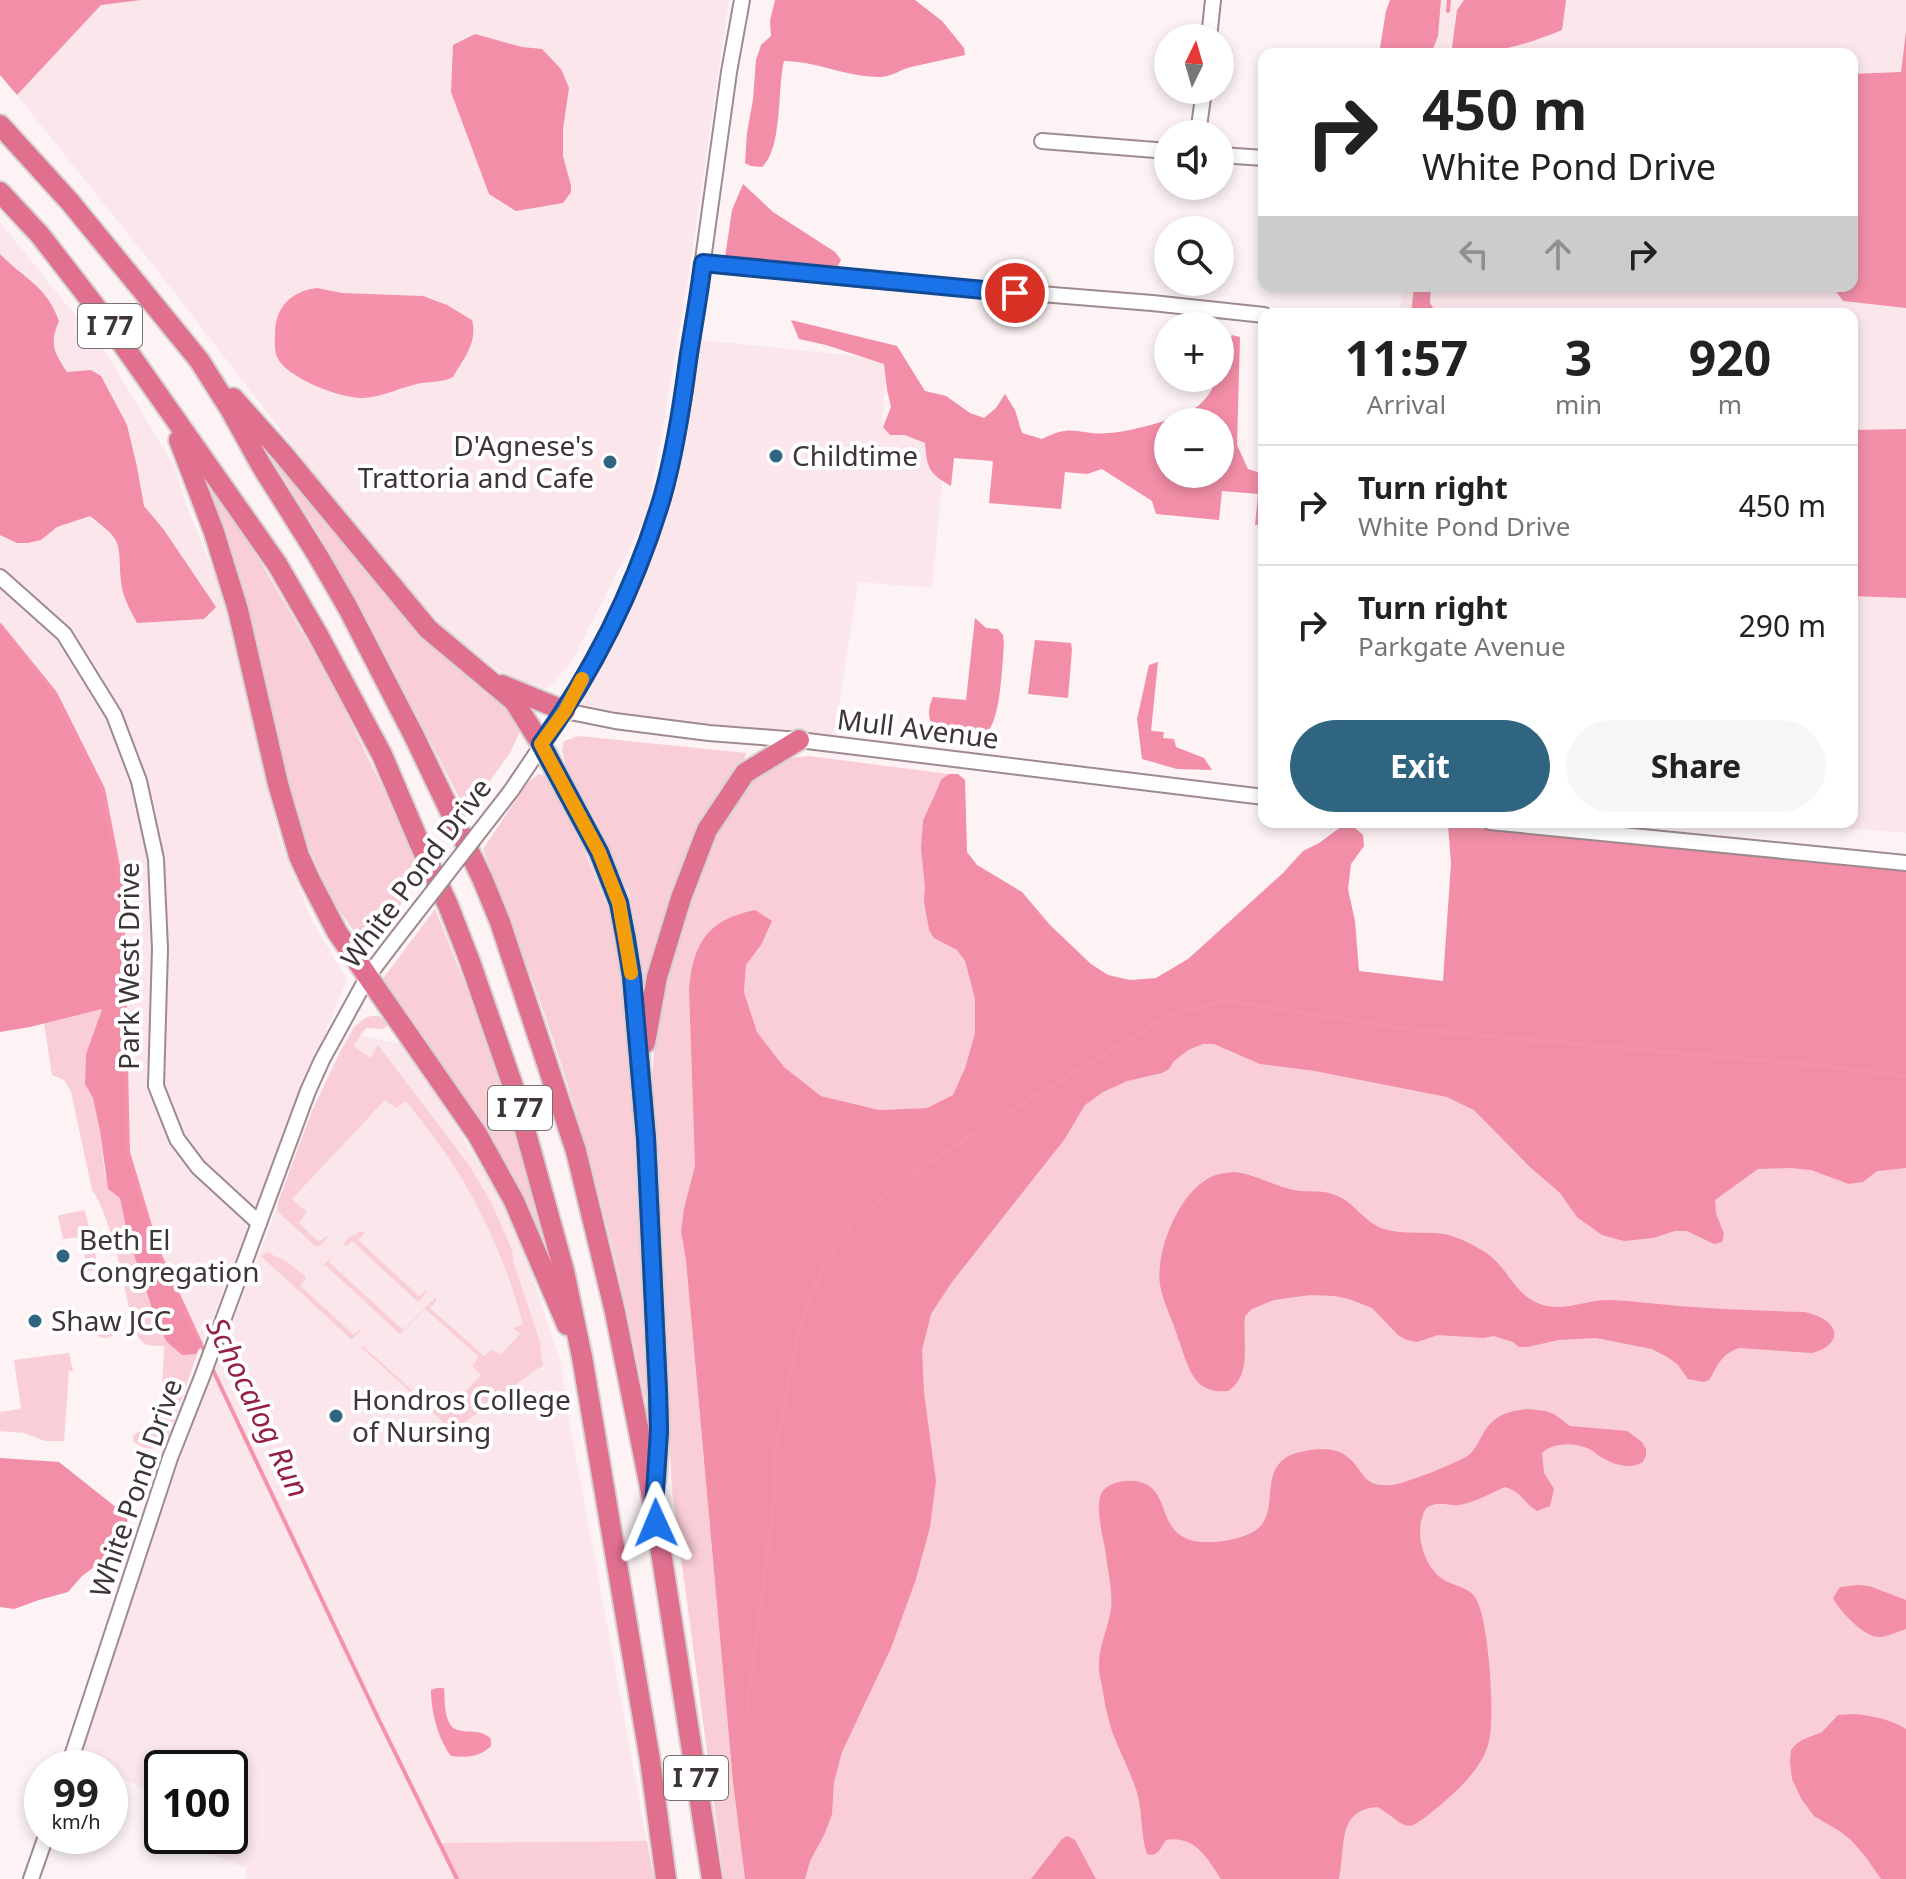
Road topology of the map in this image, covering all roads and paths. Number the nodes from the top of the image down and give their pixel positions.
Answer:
1 (742, 0) edge
2 (1213, 0) edge
3 (1210, 24) edge
4 (0, 125) edge
5 (1042, 141) dead end
6 (1154, 150) edge
7 (1234, 156) edge
8 (1258, 158) edge
9 (0, 192) edge
10 (703, 263) junction
11 (1258, 314) edge
12 (199, 360) junction
13 (168, 410) junction
14 (0, 577) edge
15 (483, 675) junction
16 (565, 711) junction
17 (799, 740) junction
18 (541, 744) junction
19 (1258, 796) edge
20 (1551, 828) edge
21 (1906, 863) edge
22 (368, 976) junction
23 (641, 1066) junction
24 (259, 1223) junction
25 (582, 1357) junction
26 (654, 1507) junction
27 (74, 1750) edge
28 (40, 1854) edge
29 (31, 1879) edge
30 (666, 1879) edge
31 (712, 1879) edge

1 - 10 street, White Pond Drive
2 - 3 street
4 - 12 highway, I 77
5 - 6 street
7 - 8 street
9 - 13 highway, I 77
10 - 11 street
10 - 16 street, White Pond Drive
12 - 15 highway
12 - 26 highway, I 77
13 - 22 highway
13 - 25 highway, I 77
14 - 24 street, Park West Drive
15 - 16 highway
15 - 18 highway
16 - 17 street, Mull Avenue
16 - 18 street, White Pond Drive
17 - 19 street, Mull Avenue
17 - 23 highway
18 - 22 street, White Pond Drive, bridge
18 - 23 highway
20 - 21 street
22 - 24 street, White Pond Drive
22 - 25 highway
23 - 26 highway
24 - 27 street, White Pond Drive
25 - 30 highway, I 77
26 - 31 highway, I 77
28 - 29 street

